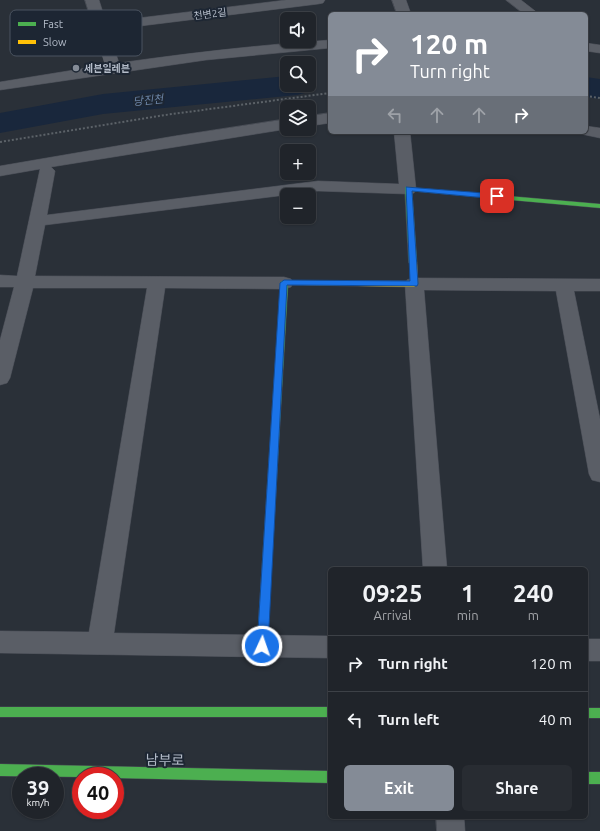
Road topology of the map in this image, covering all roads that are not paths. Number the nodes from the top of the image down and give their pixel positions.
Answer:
1 (92, 0) edge
2 (318, 0) edge
3 (399, 0) edge
4 (513, 0) edge
5 (95, 10) edge
6 (403, 12) edge
7 (529, 12) edge
8 (142, 22) edge
9 (328, 44) edge
10 (588, 47) edge
11 (600, 49) edge
12 (109, 56) edge
13 (113, 68) junction
14 (0, 86) edge
15 (328, 118) edge
16 (316, 120) edge
17 (280, 125) edge
18 (588, 131) edge
19 (600, 133) edge
20 (402, 134) edge
21 (0, 171) edge
22 (47, 171) dead end
23 (408, 189) junction
24 (600, 206) edge
25 (38, 221) junction
26 (0, 281) edge
27 (25, 282) junction
28 (157, 283) junction
29 (284, 283) junction
30 (414, 284) junction
31 (564, 285) junction
32 (600, 285) edge
33 (0, 378) edge
34 (600, 474) edge
35 (435, 567) edge
36 (0, 642) edge
37 (100, 644) junction
38 (262, 646) junction
39 (328, 647) edge
40 (588, 650) edge
41 (600, 650) edge
42 (0, 712) edge
43 (328, 712) edge
44 (588, 712) edge
45 (600, 712) edge
46 (0, 770) edge
47 (328, 777) edge
48 (588, 778) edge
49 (600, 778) edge
50 (450, 819) edge
51 (451, 831) edge

1 - 5 street
2 - 8 street, 천변2길
3 - 6 street
4 - 7 street
9 - 13 street
10 - 11 street
12 - 13 street
13 - 14 street
15 - 16 street
17 - 21 street
18 - 19 street
20 - 23 street
22 - 25 street
23 - 24 street
23 - 25 street
23 - 30 street
25 - 27 street
26 - 27 street
27 - 28 street
27 - 33 street
28 - 29 street
28 - 37 street
29 - 30 street
29 - 38 street
30 - 31 street
30 - 35 street
31 - 32 street
31 - 34 street
36 - 37 street
37 - 38 street
38 - 39 street
40 - 41 street
42 - 43 street
44 - 45 street
46 - 47 street, 남부로
48 - 49 street
50 - 51 street

